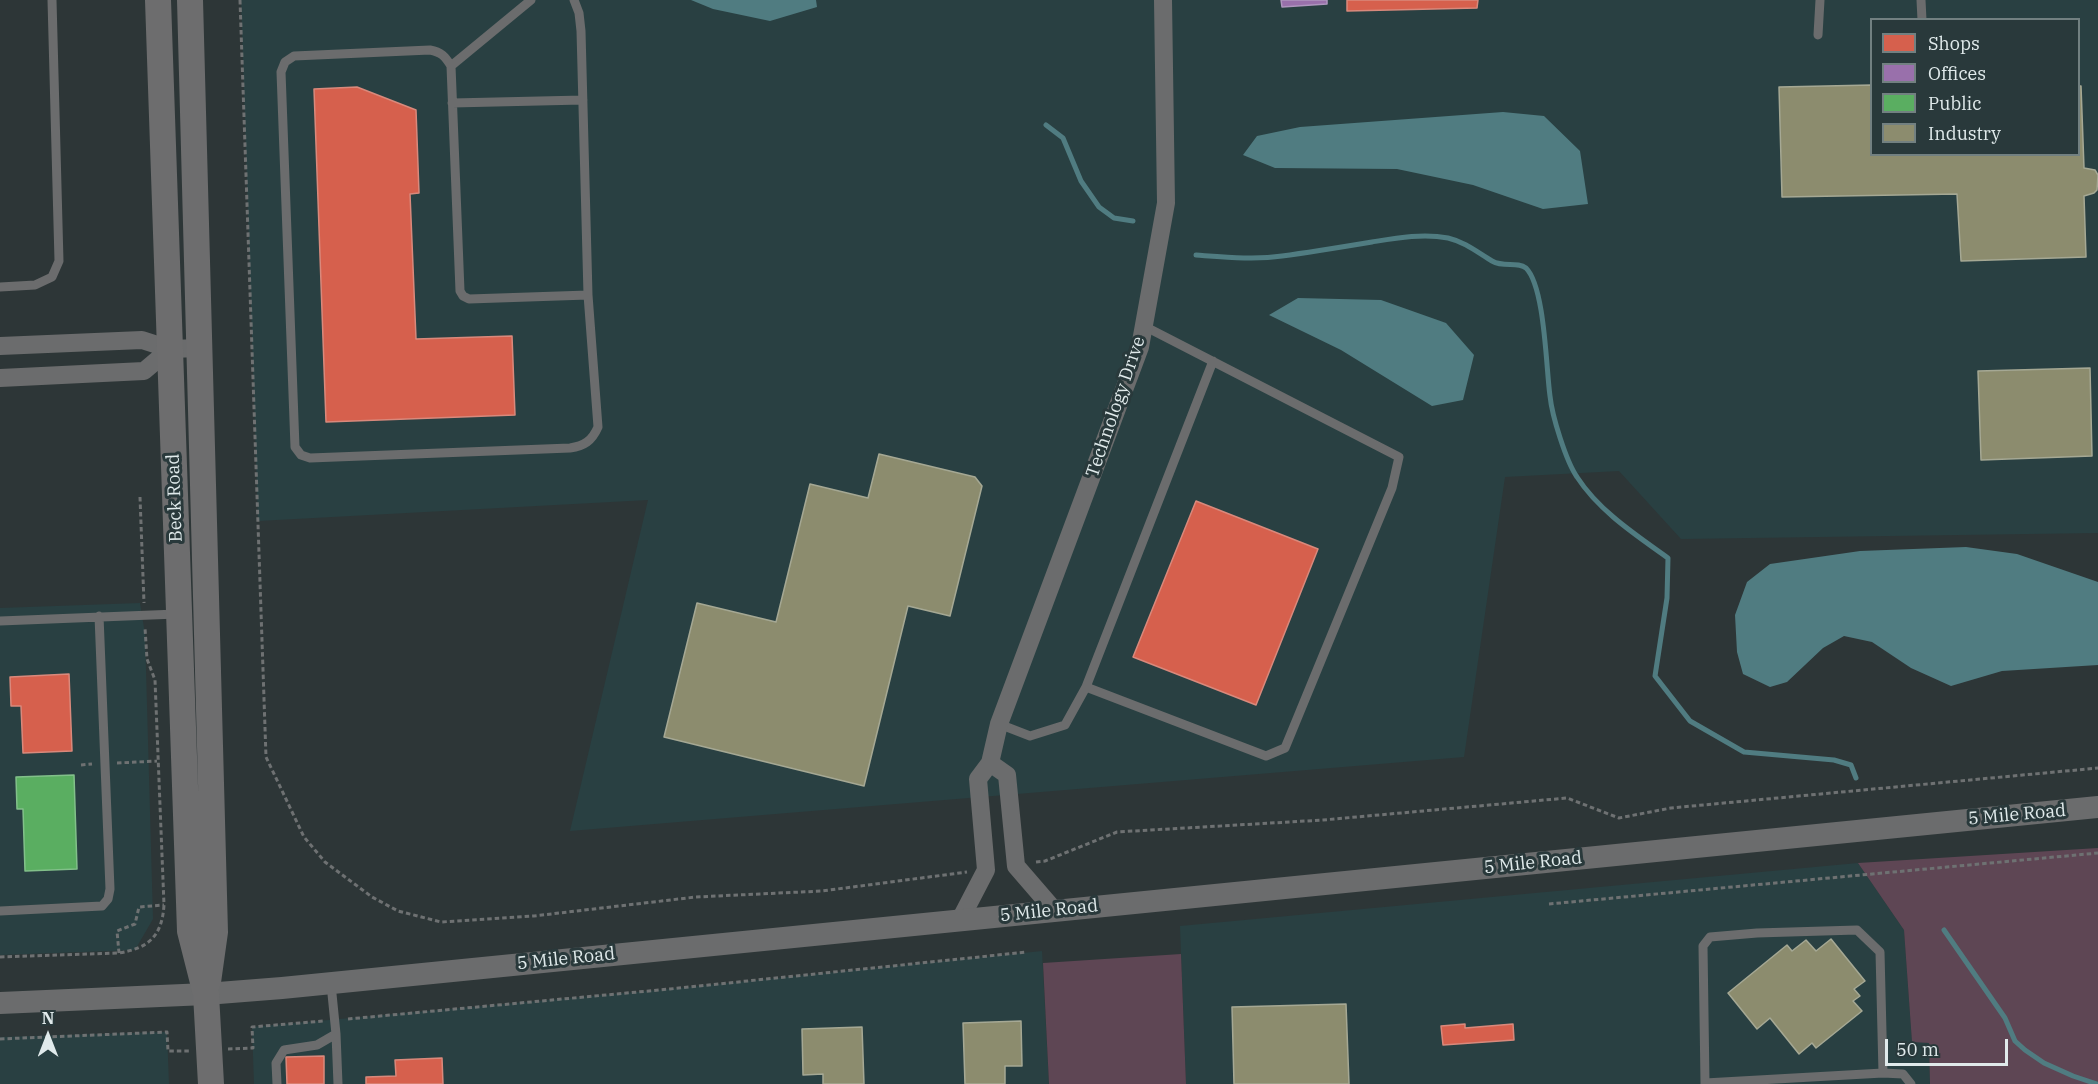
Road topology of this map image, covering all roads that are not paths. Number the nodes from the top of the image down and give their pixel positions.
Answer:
1 (52, 0) edge
2 (158, 0) edge
3 (190, 0) edge
4 (531, 0) edge
5 (574, 0) edge
6 (1163, 0) edge
7 (1820, 0) edge
8 (1922, 0) edge
9 (1922, 18) edge
10 (1818, 35) dead end
11 (451, 66) junction
12 (583, 100) junction
13 (452, 104) junction
14 (0, 287) edge
15 (588, 295) junction
16 (1144, 326) junction
17 (0, 346) edge
18 (200, 348) junction
19 (170, 349) junction
20 (1213, 361) junction
21 (0, 378) edge
22 (178, 614) junction
23 (99, 616) junction
24 (0, 621) edge
25 (1086, 687) junction
26 (999, 724) junction
27 (990, 763) junction
28 (2098, 807) edge
29 (1054, 910) junction
30 (0, 911) edge
31 (960, 920) junction
32 (331, 983) junction
33 (206, 994) junction
34 (0, 1003) edge
35 (336, 1034) junction
36 (1883, 1073) junction
37 (1726, 1083) edge
38 (211, 1084) edge
39 (277, 1084) edge
40 (338, 1084) edge
41 (1705, 1084) edge
42 (1911, 1084) edge

1 - 14 lane
2 - 19 main road, Beck Road
3 - 18 main road, Beck Road
4 - 11 lane
5 - 12 lane
6 - 16 street, Technology Drive
7 - 10 lane
8 - 9 lane
11 - 13 lane
11 - 15 lane
12 - 13 lane
12 - 15 lane
13 - 15 lane
16 - 20 lane
16 - 26 street, Technology Drive
17 - 19 street
18 - 19 street
18 - 33 main road, Beck Road
19 - 21 street
19 - 22 main road, Beck Road
20 - 25 lane
20 - 25 lane
22 - 23 lane
22 - 33 main road, Beck Road
23 - 24 lane
23 - 30 lane
25 - 26 lane
26 - 27 street, Technology Drive
27 - 29 street
27 - 31 street, Technology Drive
28 - 29 street, 5 Mile Road
29 - 31 street, 5 Mile Road
31 - 32 street, 5 Mile Road
32 - 33 street, 5 Mile Road
32 - 35 lane
33 - 34 street, 5 Mile Road
33 - 38 main road, Beck Road
35 - 39 lane
35 - 40 lane
36 - 37 lane
36 - 41 lane
36 - 42 lane
37 - 41 lane

